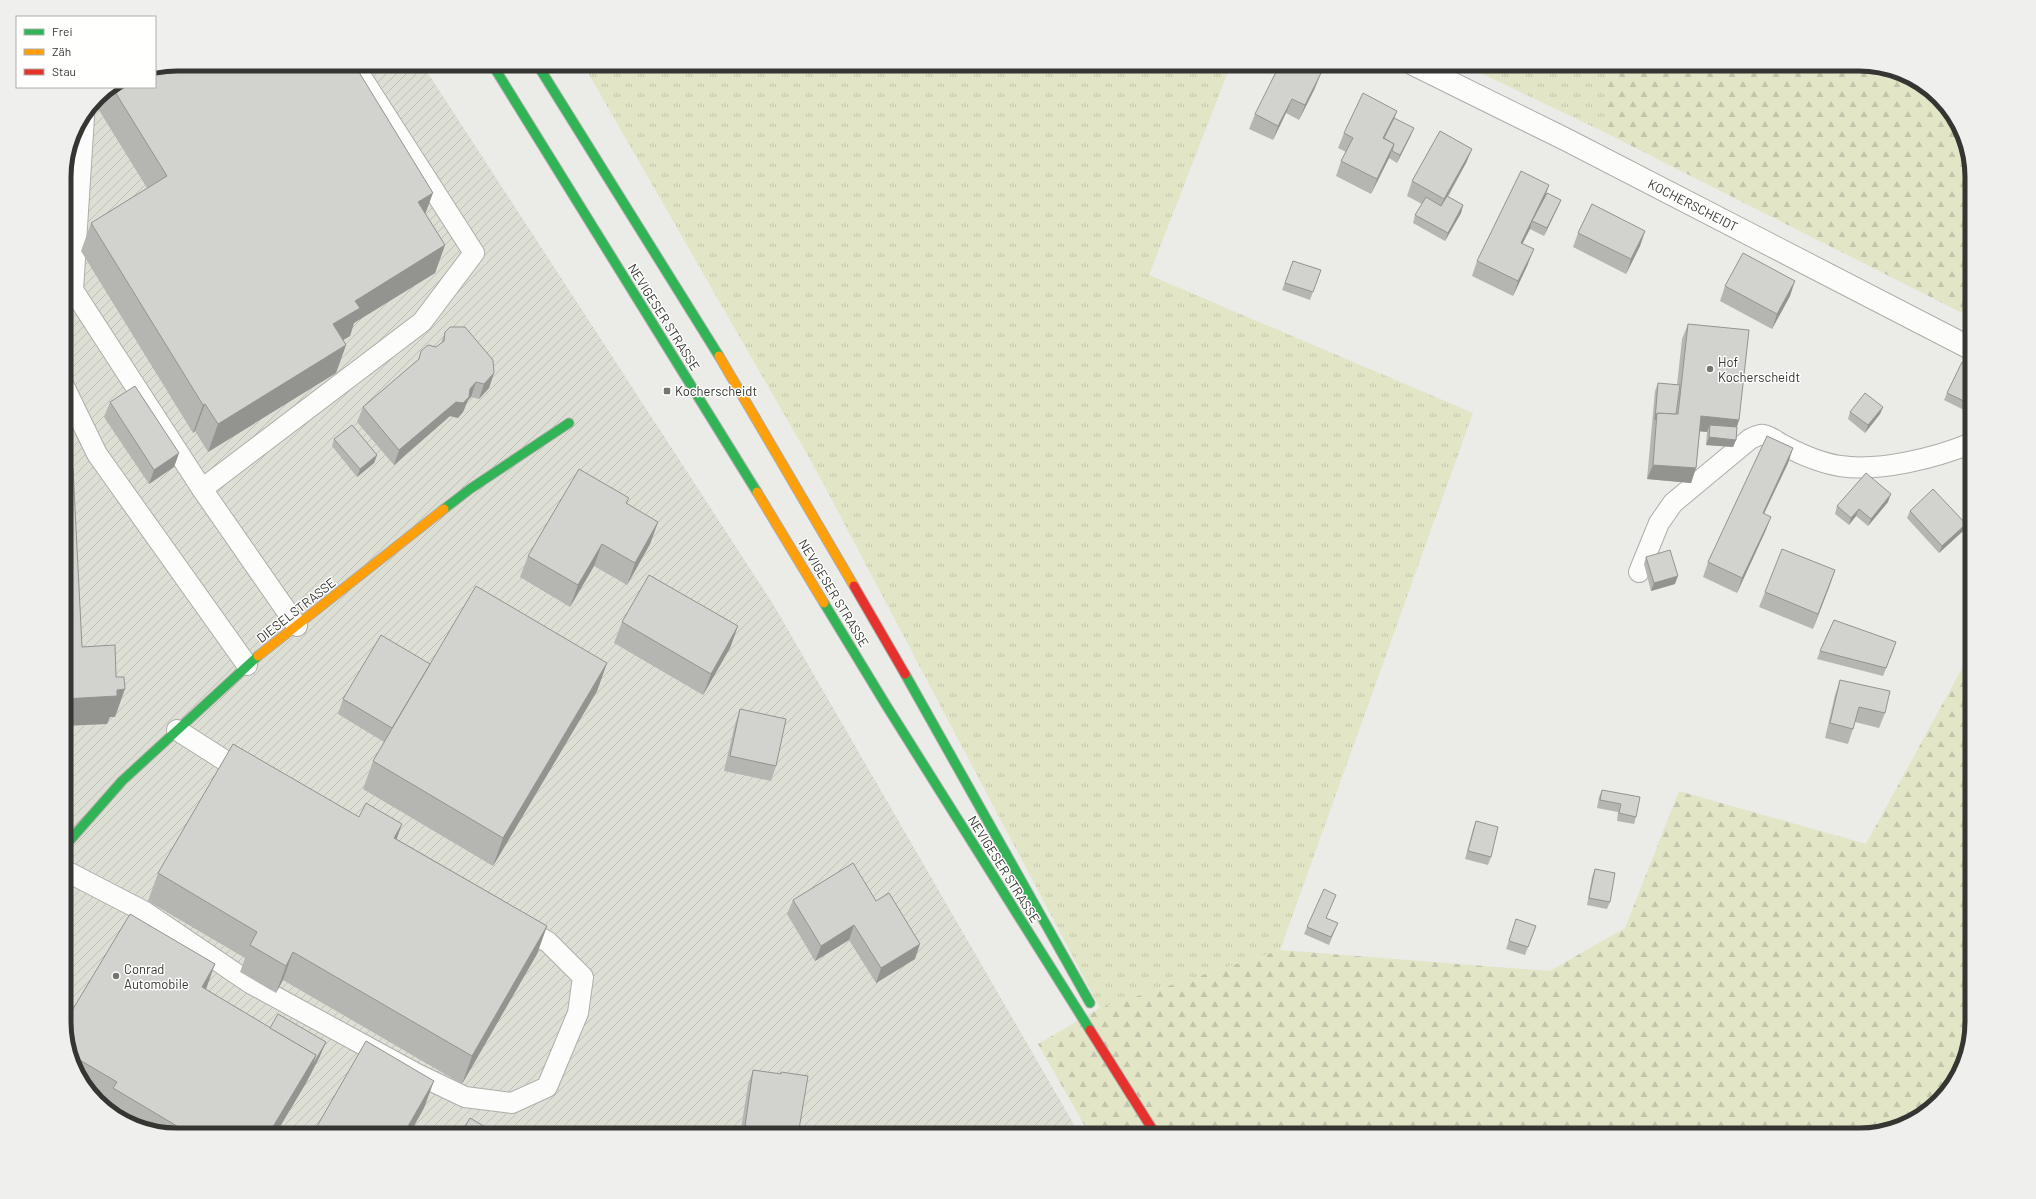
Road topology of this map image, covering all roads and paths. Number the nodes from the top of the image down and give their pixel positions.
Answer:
1 (357, 71) edge
2 (496, 71) edge
3 (541, 71) edge
4 (1427, 71) edge
5 (83, 127) edge
6 (1965, 345) edge
7 (71, 400) edge
8 (570, 423) dead end
9 (1965, 446) edge
10 (202, 489) junction
11 (1639, 572) dead end
12 (297, 626) junction
13 (248, 665) junction
14 (177, 730) junction
15 (264, 778) edge
16 (71, 839) edge
17 (71, 874) edge
18 (502, 914) edge
19 (1094, 1011) dead end
20 (1132, 1080) dead end
21 (1152, 1128) edge
22 (1159, 1128) edge

1 - 10 lane
2 - 21 main road, NEVIGESER STRASSE
3 - 19 main road, NEVIGESER STRASSE
4 - 6 street, KOCHERSCHEIDT
5 - 10 lane
7 - 13 lane
8 - 12 main road, DIESELSTRASSE
9 - 11 lane
10 - 12 lane
12 - 13 main road, DIESELSTRASSE
13 - 14 main road, DIESELSTRASSE
14 - 15 lane
14 - 16 main road, DIESELSTRASSE
17 - 18 lane
20 - 22 main road

